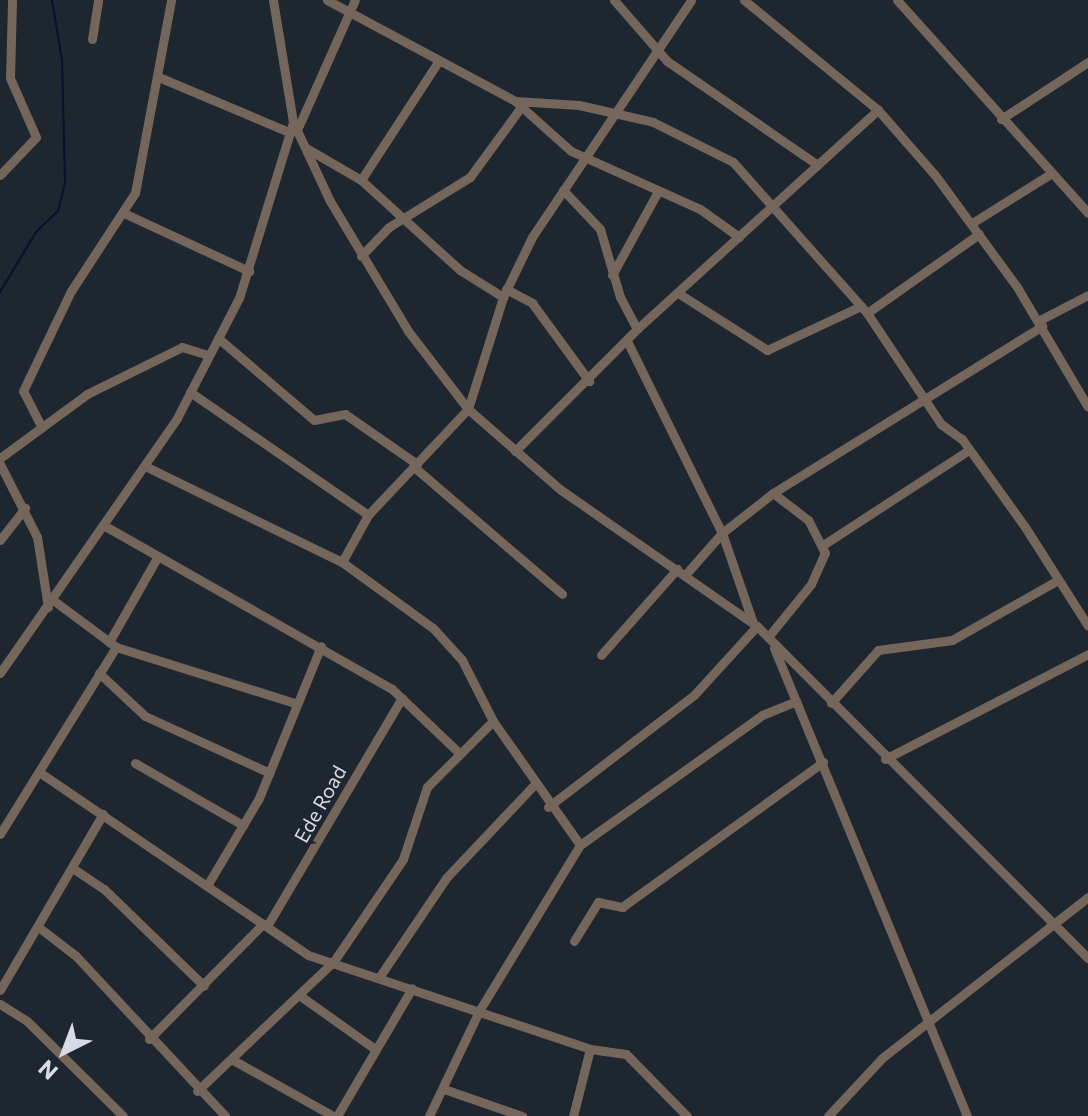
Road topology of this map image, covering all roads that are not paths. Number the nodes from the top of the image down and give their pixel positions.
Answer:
1 (12, 0) edge
2 (98, 0) edge
3 (171, 0) edge
4 (273, 0) edge
5 (327, 0) edge
6 (355, 0) edge
7 (614, 0) edge
8 (691, 0) edge
9 (744, 0) edge
10 (897, 0) edge
11 (347, 13) junction
12 (92, 39) dead end
13 (655, 49) junction
14 (438, 62) junction
15 (1088, 62) edge
16 (161, 78) junction
17 (518, 104) junction
18 (878, 110) junction
19 (614, 112) junction
20 (1001, 119) junction
21 (294, 128) junction
22 (306, 148) junction
23 (585, 158) junction
24 (818, 165) junction
25 (1052, 173) junction
26 (0, 175) edge
27 (361, 180) junction
28 (563, 190) junction
29 (657, 193) junction
30 (772, 207) junction
31 (1088, 213) edge
32 (126, 214) junction
33 (401, 219) junction
34 (972, 223) junction
35 (979, 234) junction
36 (739, 237) junction
37 (361, 256) junction
38 (249, 271) junction
39 (612, 275) junction
40 (504, 293) junction
41 (678, 293) junction
42 (1088, 295) edge
43 (864, 309) junction
44 (1040, 324) junction
45 (637, 329) junction
46 (218, 338) junction
47 (627, 341) junction
48 (209, 355) junction
49 (589, 381) junction
50 (190, 392) junction
51 (924, 399) junction
52 (1088, 407) edge
53 (468, 409) junction
54 (40, 424) junction
55 (969, 450) junction
56 (515, 451) junction
57 (0, 458) edge
58 (0, 464) edge
59 (415, 465) junction
60 (147, 467) junction
61 (773, 493) junction
62 (25, 508) junction
63 (368, 515) junction
64 (105, 526) junction
65 (722, 533) junction
66 (0, 540) edge
67 (823, 545) junction
68 (158, 556) junction
69 (342, 562) junction
70 (681, 572) junction
71 (1058, 580) junction
72 (562, 594) dead end
73 (50, 603) junction
74 (755, 624) junction
75 (1088, 626) edge
76 (770, 639) junction
77 (112, 645) junction
78 (321, 646) junction
79 (1088, 654) edge
80 (601, 655) dead end
81 (0, 671) edge
82 (99, 673) junction
83 (402, 698) junction
84 (796, 701) junction
85 (295, 703) junction
86 (831, 703) junction
87 (493, 721) junction
88 (458, 752) junction
89 (885, 759) junction
90 (823, 762) junction
91 (135, 763) dead end
92 (39, 772) junction
93 (270, 773) junction
94 (534, 785) junction
95 (548, 807) junction
96 (103, 814) junction
97 (243, 825) junction
98 (0, 834) edge
99 (580, 845) junction
100 (74, 869) junction
101 (208, 884) junction
102 (1088, 897) edge
103 (1055, 923) junction
104 (265, 925) junction
105 (41, 929) junction
106 (574, 941) dead end
107 (1088, 958) edge
108 (334, 961) junction
109 (380, 976) junction
110 (204, 986) junction
111 (412, 988) junction
112 (0, 990) edge
113 (299, 995) junction
114 (0, 1004) edge
115 (479, 1011) junction
116 (928, 1023) junction
117 (149, 1039) junction
118 (375, 1049) junction
119 (590, 1049) junction
120 (233, 1060) junction
121 (444, 1089) junction
122 (197, 1091) junction
123 (504, 1113) edge
124 (123, 1116) edge
125 (225, 1116) edge
126 (335, 1116) edge
127 (429, 1116) edge
128 (522, 1116) edge
129 (573, 1116) edge
130 (687, 1116) edge
131 (828, 1116) edge
132 (967, 1116) edge

1 - 26 street
2 - 12 street
3 - 16 street
4 - 21 street
5 - 11 street
6 - 11 street
7 - 13 street
8 - 13 street
9 - 18 street
10 - 20 street
11 - 14 street
11 - 21 street
13 - 19 street
13 - 24 street
14 - 17 street
14 - 27 street
15 - 20 street
16 - 21 street
16 - 32 street
17 - 19 street
17 - 23 street
17 - 33 street
18 - 24 street
18 - 34 street
19 - 23 street
19 - 30 street
20 - 25 street
21 - 22 street
21 - 38 street
22 - 27 street
22 - 37 street
23 - 28 street
23 - 29 street
24 - 30 street
25 - 31 street
25 - 34 street
27 - 33 street
28 - 39 street
28 - 40 street
29 - 36 street
29 - 39 street
30 - 36 street
30 - 43 street
32 - 38 street
32 - 54 street
33 - 37 street
33 - 40 street
34 - 35 street
35 - 43 street
35 - 44 street
36 - 41 street
37 - 53 street
38 - 46 street
39 - 45 street
40 - 49 street
40 - 53 street
41 - 43 street
41 - 45 street
42 - 44 street
43 - 51 street
44 - 51 street
44 - 52 street
45 - 47 street
46 - 48 street
46 - 59 street
47 - 49 street
47 - 65 street
48 - 50 street
48 - 54 street
49 - 56 street
50 - 60 street
50 - 63 street
51 - 55 street
51 - 61 street
53 - 56 street
53 - 59 street
54 - 57 street
55 - 67 street
55 - 71 street
56 - 70 street
58 - 62 street
59 - 63 street
59 - 72 street
60 - 64 street
60 - 69 street
61 - 65 street
61 - 67 street
62 - 66 street
62 - 73 street
63 - 69 street
64 - 68 street
64 - 73 street
65 - 70 street
65 - 74 street
67 - 76 street
68 - 77 street
68 - 78 street
69 - 87 street
70 - 74 street
70 - 80 street
71 - 75 street
71 - 86 street
73 - 77 street
73 - 81 street
74 - 76 street
74 - 95 street
76 - 84 street
76 - 86 street
77 - 82 street
77 - 85 street
78 - 83 street
78 - 85 street
79 - 89 street
82 - 92 street
82 - 93 street
83 - 88 street
83 - 104 street, Ede Road
84 - 90 street
84 - 99 street
85 - 93 street
86 - 89 street
87 - 88 street
87 - 94 street
88 - 108 street
89 - 103 street
90 - 106 street
90 - 116 street
91 - 97 street
92 - 96 street
92 - 98 street
93 - 97 street
94 - 95 street
94 - 109 street
95 - 99 street
96 - 100 street
96 - 101 street
97 - 101 street
99 - 115 street
100 - 105 street
100 - 110 street
101 - 104 street
102 - 103 street
103 - 107 street
103 - 116 street
104 - 108 street
104 - 110 street, Ede Road
105 - 112 street
105 - 117 street
108 - 109 street
108 - 113 street
109 - 111 street
110 - 117 street, Ede Road
111 - 115 street
111 - 118 street
113 - 118 street
113 - 120 street
114 - 124 street
115 - 119 street
115 - 121 street
116 - 131 street
116 - 132 street
117 - 122 street
118 - 126 street
119 - 129 street
119 - 130 street
120 - 122 street
120 - 126 street
121 - 123 street
121 - 127 street
122 - 125 street
123 - 128 street

